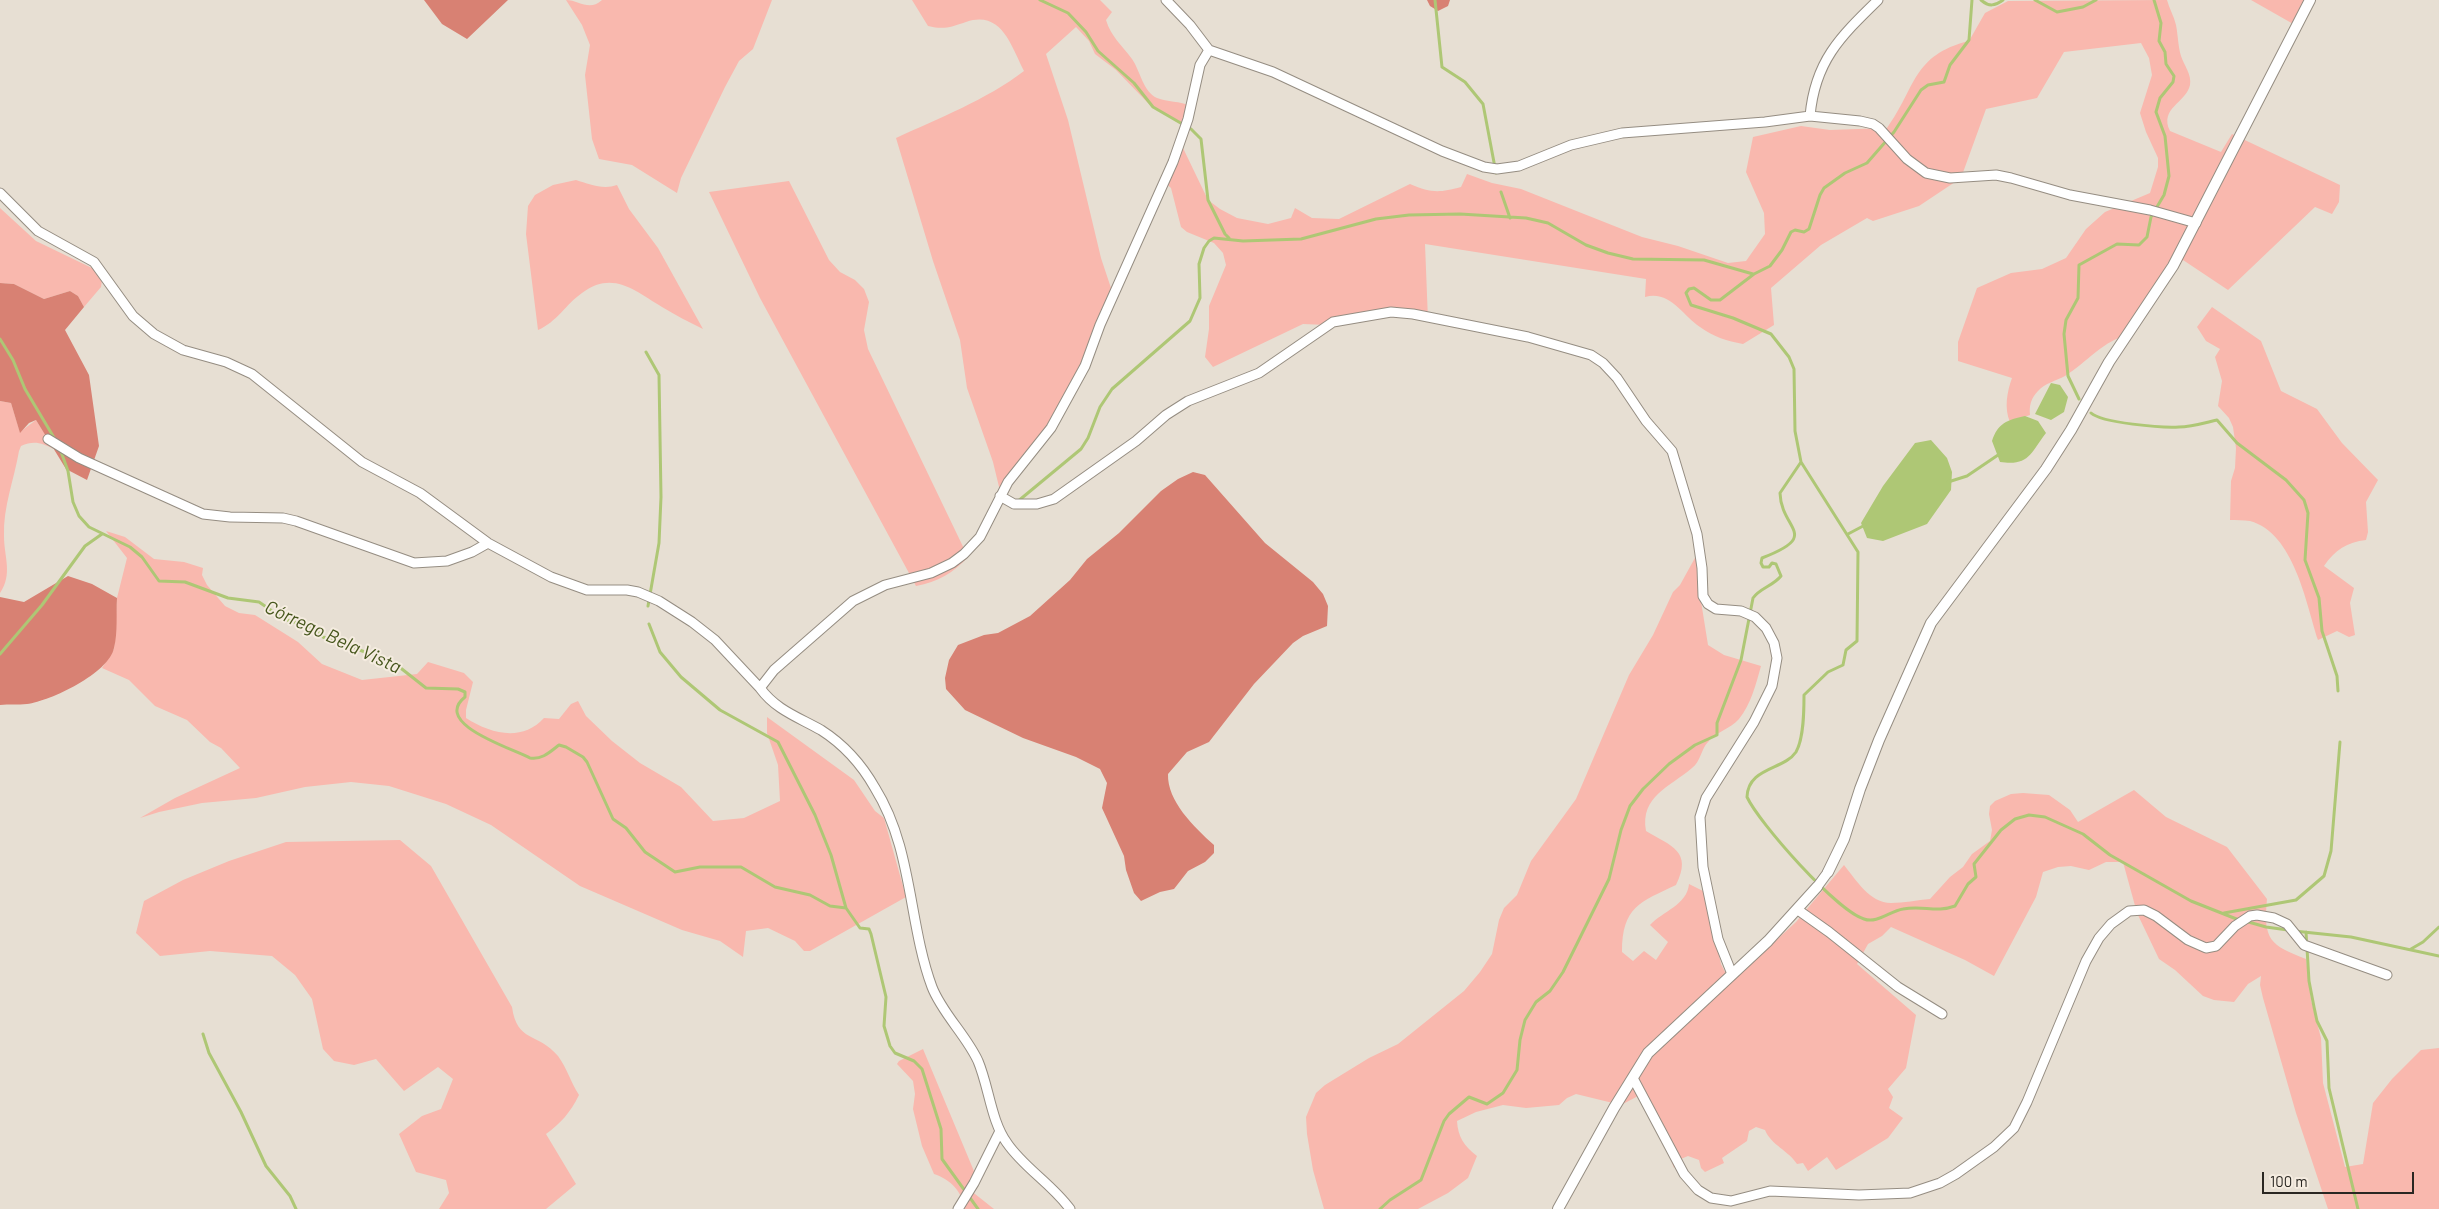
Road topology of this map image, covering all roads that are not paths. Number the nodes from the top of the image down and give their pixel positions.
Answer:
1 (1166, 0) edge
2 (1878, 0) edge
3 (2310, 0) edge
4 (1209, 50) junction
5 (1810, 116) junction
6 (0, 193) edge
7 (2196, 223) junction
8 (48, 439) dead end
9 (1000, 496) junction
10 (488, 543) junction
11 (760, 688) junction
12 (1828, 872) joint
13 (1817, 887) joint
14 (1798, 910) junction
15 (1732, 974) junction
16 (2387, 975) dead end
17 (1942, 1014) dead end
18 (1633, 1078) junction
19 (1000, 1130) junction
20 (958, 1209) edge
21 (1070, 1209) edge
22 (1558, 1209) edge

1 - 4 street
2 - 5 street
3 - 7 street
4 - 5 street
4 - 9 street
5 - 7 street
6 - 10 street
7 - 12 street
8 - 10 street
9 - 11 street
9 - 15 street
10 - 11 street
11 - 19 street
12 - 13 street
13 - 14 street
14 - 15 street
14 - 17 street
15 - 18 street
16 - 18 street
18 - 22 street
19 - 20 street
19 - 21 street

